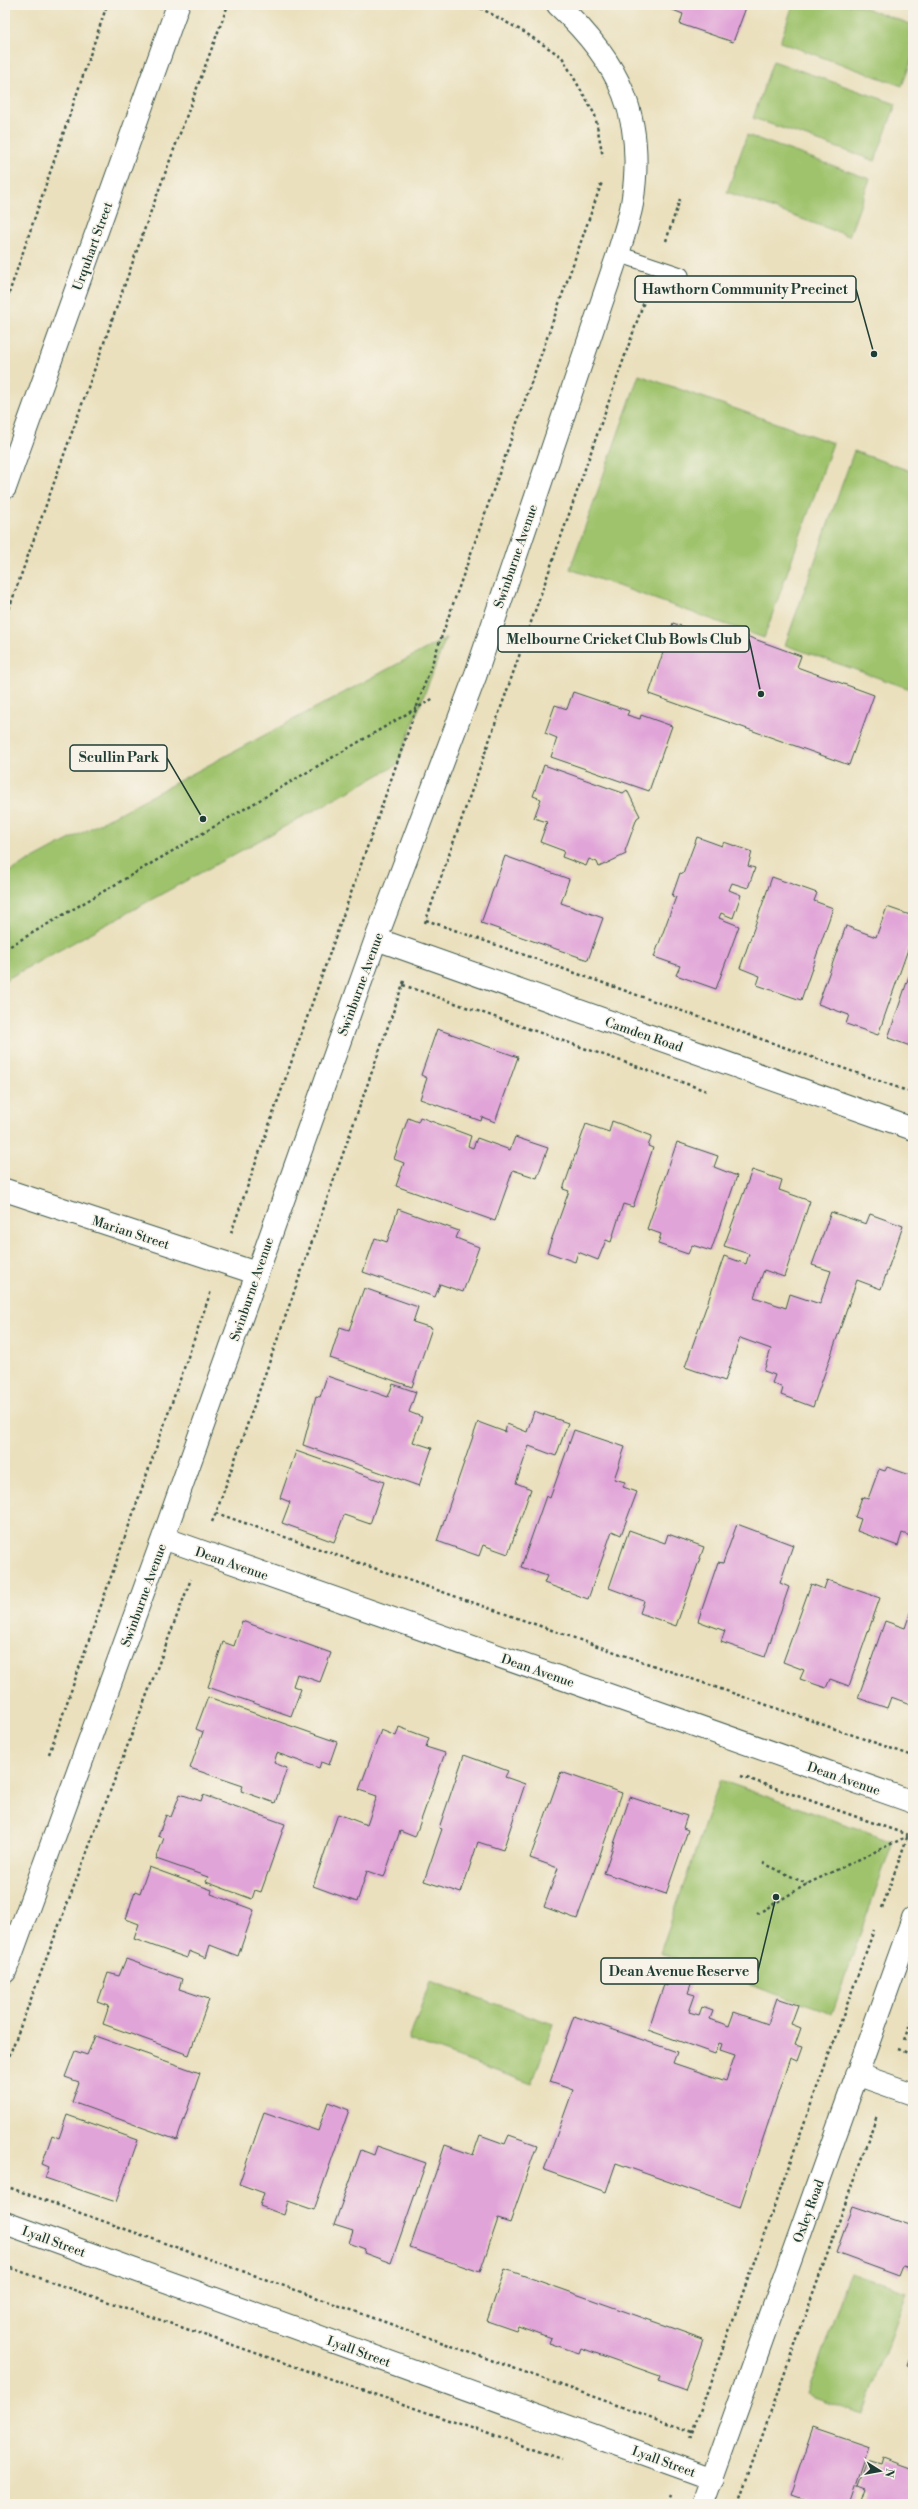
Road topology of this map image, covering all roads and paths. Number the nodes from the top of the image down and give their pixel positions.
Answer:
1 (106, 5) edge
2 (178, 5) edge
3 (228, 5) edge
4 (475, 5) edge
5 (558, 5) edge
6 (604, 164) dead end
7 (603, 178) dead end
8 (680, 199) dead end
9 (618, 254) junction
10 (656, 267) junction
11 (681, 275) dead end
12 (5, 305) edge
13 (5, 488) edge
14 (5, 620) edge
15 (435, 697) dead end
16 (415, 709) junction
17 (426, 920) junction
18 (376, 939) junction
19 (5, 950) edge
20 (414, 953) junction
21 (403, 986) junction
22 (710, 1092) dead end
23 (913, 1093) edge
24 (913, 1129) edge
25 (5, 1190) edge
26 (221, 1261) junction
27 (256, 1273) junction
28 (216, 1514) junction
29 (163, 1538) junction
30 (201, 1552) junction
31 (913, 1756) edge
32 (47, 1760) dead end
33 (913, 1802) edge
34 (763, 1863) dead end
35 (807, 1884) junction
36 (881, 1910) dead end
37 (757, 1914) dead end
38 (913, 1918) edge
39 (876, 1925) dead end
40 (5, 1972) edge
41 (913, 2016) edge
42 (900, 2050) junction
43 (913, 2054) edge
44 (5, 2067) edge
45 (856, 2074) junction
46 (887, 2085) junction
47 (913, 2094) edge
48 (5, 2186) edge
49 (5, 2224) edge
50 (5, 2266) edge
51 (692, 2432) junction
52 (564, 2460) dead end
53 (679, 2467) junction
54 (713, 2479) junction
55 (662, 2494) dead end
56 (669, 2496) junction
57 (667, 2504) edge
58 (703, 2504) edge
59 (738, 2504) edge

1 - 12 path
2 - 13 street, Urquhart Street
3 - 14 path
4 - 6 path
5 - 9 street, Swinburne Avenue
7 - 16 path
8 - 10 path
9 - 10 lane
9 - 18 street, Swinburne Avenue
10 - 11 lane
10 - 17 path
15 - 16 path
16 - 19 path
16 - 26 path
17 - 20 path
17 - 23 path
18 - 20 street, Camden Road
18 - 27 street, Swinburne Avenue
20 - 21 path
20 - 24 street, Camden Road
21 - 22 path
21 - 28 path
25 - 26 street, Marian Street
26 - 27 street, Marian Street
26 - 32 path
27 - 29 street, Swinburne Avenue
28 - 30 path
28 - 31 path
29 - 30 street, Dean Avenue
29 - 40 street, Swinburne Avenue
30 - 33 street, Dean Avenue
30 - 44 path
34 - 35 path
35 - 36 path
35 - 37 path
38 - 45 street, Oxley Road
39 - 51 path
41 - 42 path
42 - 43 path
42 - 46 path
45 - 46 street
45 - 54 street, Oxley Road
46 - 47 street
46 - 59 path
48 - 51 path
49 - 53 street, Lyall Street
50 - 52 path
51 - 53 path
53 - 54 street, Lyall Street
53 - 56 path
54 - 58 street, Oxley Road
55 - 56 path
56 - 57 path

